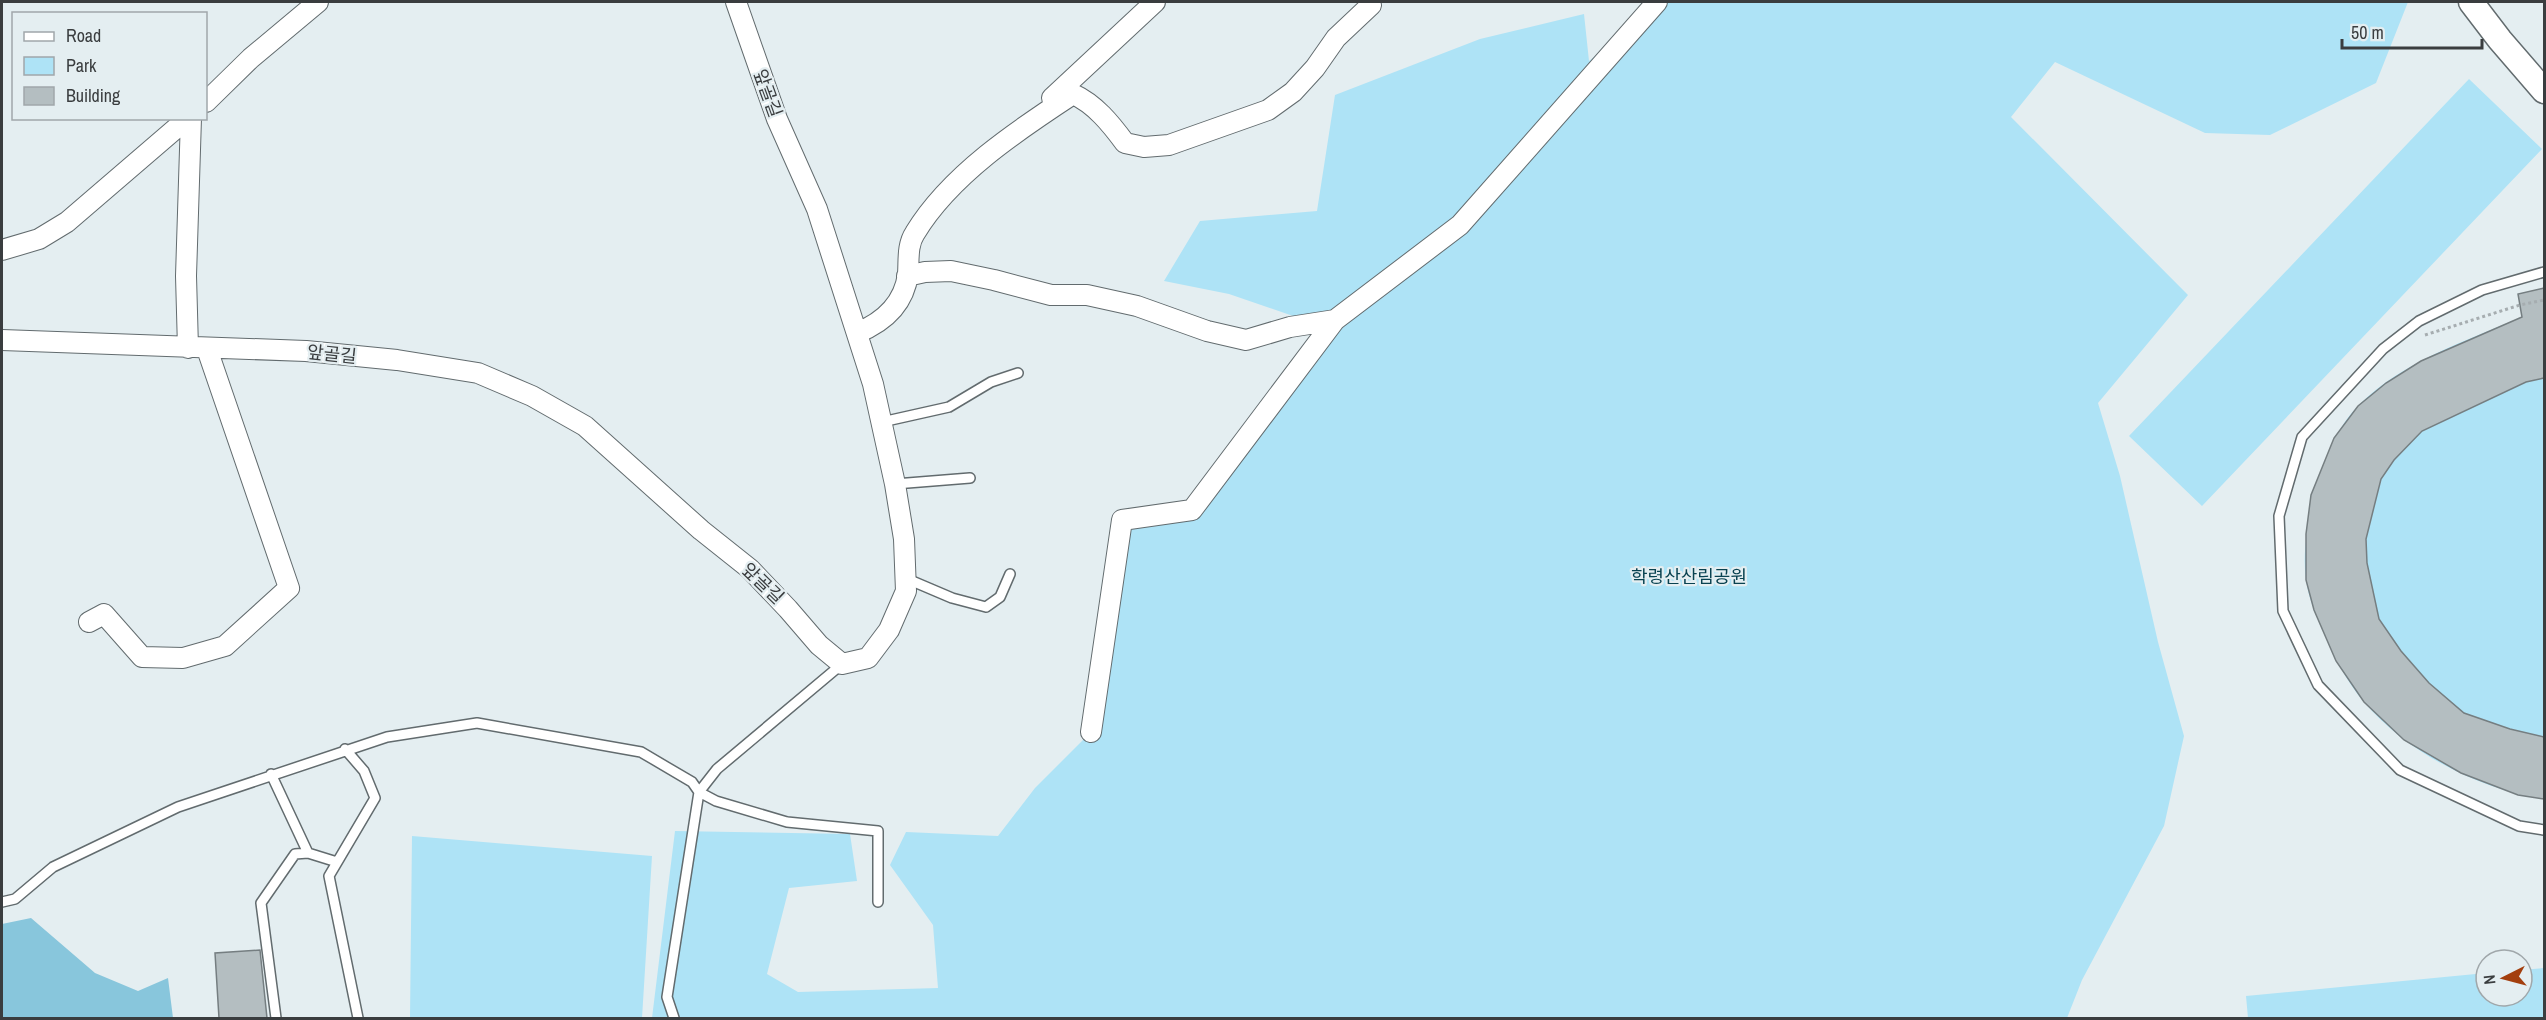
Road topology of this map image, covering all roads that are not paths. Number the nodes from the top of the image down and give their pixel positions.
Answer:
1 (318, 2) edge
2 (736, 2) edge
3 (1155, 2) edge
4 (1657, 2) edge
5 (2471, 2) edge
6 (1372, 3) edge
7 (2544, 91) edge
8 (207, 101) edge
9 (188, 120) edge
10 (190, 120) edge
11 (1022, 127) junction
12 (2, 250) edge
13 (2544, 272) edge
14 (907, 276) junction
15 (1335, 320) junction
16 (857, 333) junction
17 (2, 340) edge
18 (198, 349) junction
19 (1018, 374) dead end
20 (882, 422) junction
21 (970, 478) dead end
22 (895, 484) junction
23 (1010, 574) dead end
24 (905, 578) junction
25 (89, 622) dead end
26 (842, 664) junction
27 (1091, 732) dead end
28 (345, 749) junction
29 (271, 774) junction
30 (699, 792) junction
31 (2544, 830) edge
32 (308, 854) junction
33 (337, 862) junction
34 (2, 902) edge
35 (878, 902) dead end
36 (276, 1018) edge
37 (358, 1018) edge
38 (674, 1018) edge

1 - 8 street
2 - 16 street, 앞골길
3 - 11 street
4 - 15 street
5 - 7 street
6 - 11 street
9 - 12 street
10 - 18 street
11 - 14 street
13 - 31 lane
14 - 15 street
14 - 16 street
15 - 27 street
16 - 20 street, 앞골길
17 - 18 street, 앞골길
18 - 25 street
18 - 26 street, 앞골길
19 - 20 lane
20 - 22 street, 앞골길
21 - 22 lane
22 - 24 street, 앞골길
23 - 24 lane
24 - 26 street, 앞골길
26 - 30 lane
28 - 29 lane
28 - 30 lane
28 - 33 lane
29 - 32 lane
29 - 34 lane
30 - 35 lane
30 - 38 lane
32 - 33 lane
32 - 36 lane
33 - 37 lane

